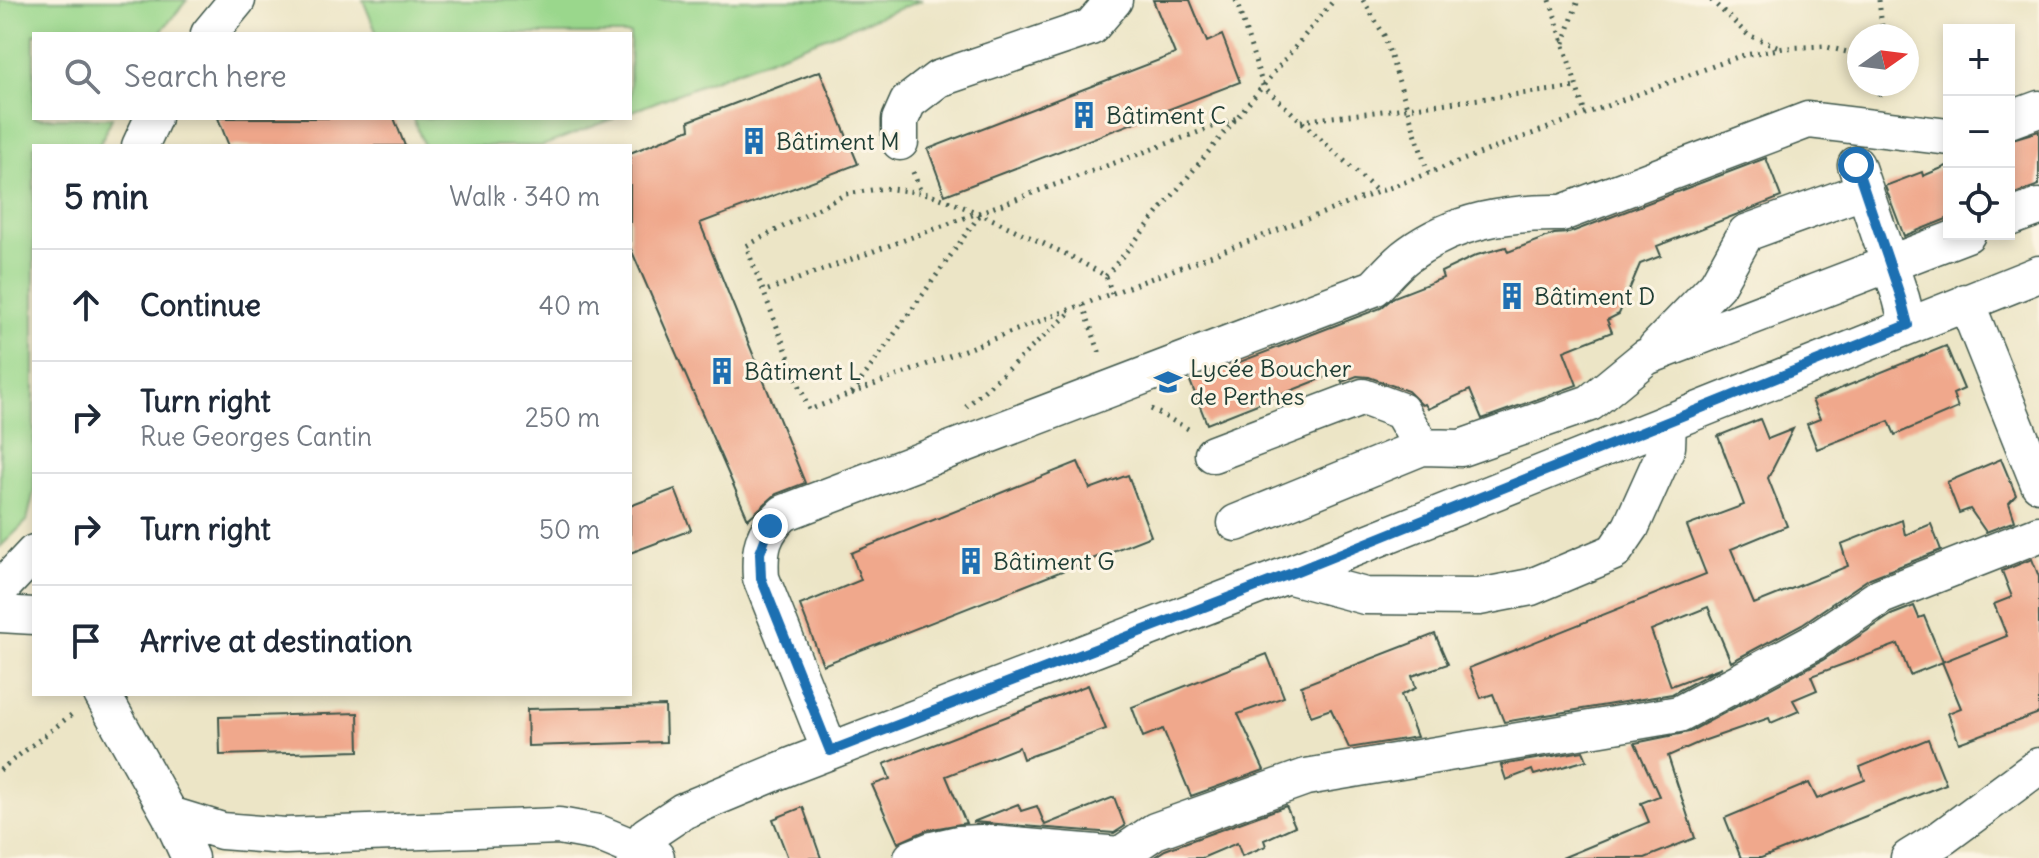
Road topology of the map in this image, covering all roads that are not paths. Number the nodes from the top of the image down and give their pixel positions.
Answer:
1 (237, 0) edge
2 (1114, 0) edge
3 (211, 32) edge
4 (2039, 109) edge
5 (2015, 118) edge
6 (152, 120) edge
7 (1943, 136) edge
8 (900, 142) dead end
9 (141, 144) edge
10 (2039, 207) edge
11 (2015, 216) edge
12 (1951, 240) edge
13 (1889, 264) junction
14 (2039, 274) edge
15 (1966, 302) junction
16 (1908, 325) junction
17 (1646, 357) junction
18 (1668, 422) junction
19 (1422, 447) junction
20 (1213, 454) dead end
21 (2039, 484) edge
22 (1236, 523) dead end
23 (32, 528) edge
24 (2039, 534) edge
25 (32, 555) edge
26 (0, 562) edge
27 (1287, 575) junction
28 (0, 589) edge
29 (0, 614) edge
30 (32, 616) edge
31 (94, 699) edge
32 (830, 751) junction
33 (2039, 766) edge
34 (170, 815) junction
35 (285, 836) junction
36 (643, 855) edge
37 (1120, 857) edge
38 (190, 858) edge
39 (253, 858) edge
40 (912, 858) edge
41 (1909, 858) edge

1 - 3 street
2 - 8 street
4 - 5 street
6 - 9 street
7 - 32 street
10 - 11 street
12 - 13 street
13 - 16 street
13 - 17 street
13 - 17 street
14 - 15 street
15 - 16 street
15 - 21 street
16 - 18 street
17 - 19 street
18 - 27 street
18 - 27 street
19 - 20 street
19 - 22 street
23 - 26 street
24 - 37 street
25 - 28 street
27 - 32 street
29 - 30 street
31 - 34 street
32 - 36 street
33 - 41 street
34 - 35 street
34 - 38 street
35 - 36 street
35 - 39 street
37 - 40 street

